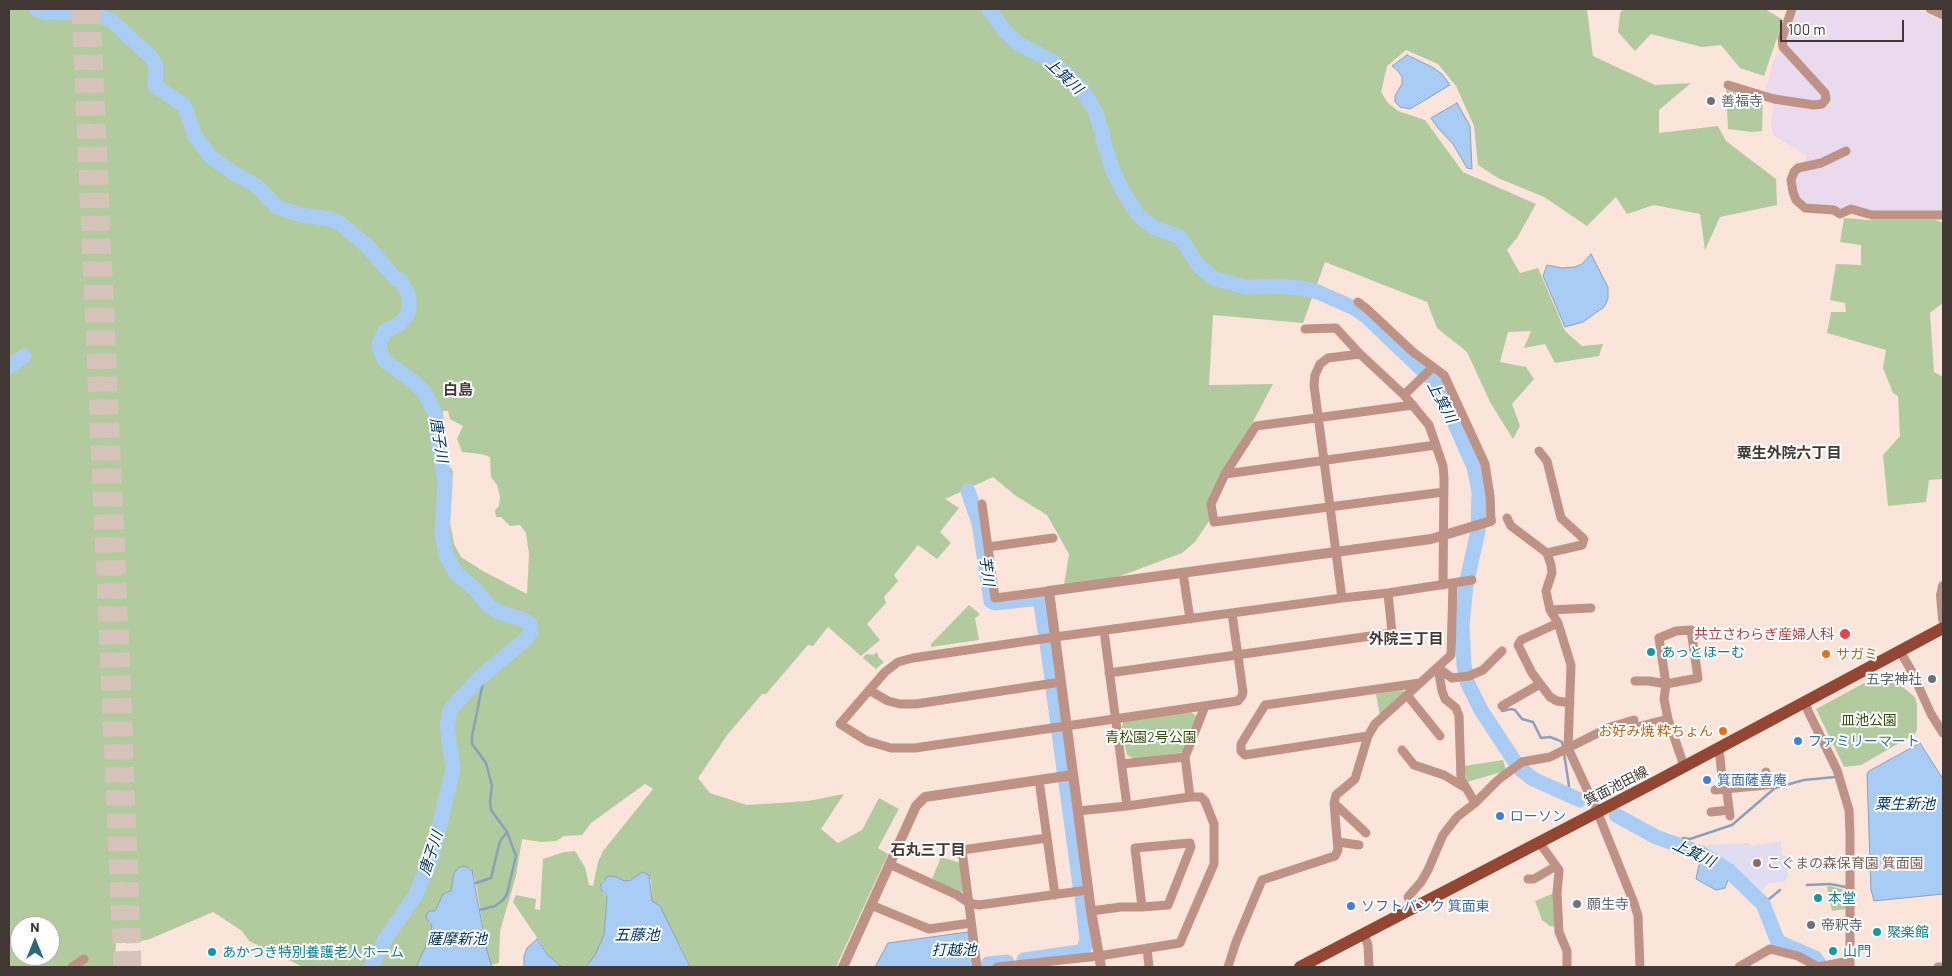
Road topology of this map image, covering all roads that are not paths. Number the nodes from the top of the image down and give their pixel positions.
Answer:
1 (1792, 9) edge
2 (1930, 9) edge
3 (1943, 15) edge
4 (1728, 85) dead end
5 (1846, 151) dead end
6 (1943, 215) edge
7 (1358, 302) dead end
8 (1305, 329) dead end
9 (1360, 354) junction
10 (1429, 371) junction
11 (1404, 394) junction
12 (1413, 405) junction
13 (1318, 417) junction
14 (1436, 445) junction
15 (1539, 451) dead end
16 (1323, 460) junction
17 (1225, 474) junction
18 (1444, 492) junction
19 (982, 504) dead end
20 (1331, 507) junction
21 (1507, 518) dead end
22 (1483, 524) joint
23 (1444, 536) junction
24 (1053, 538) dead end
25 (988, 546) junction
26 (1337, 552) junction
27 (1547, 553) junction
28 (1182, 574) junction
29 (1469, 581) dead end
30 (1453, 583) junction
31 (1443, 584) junction
32 (1943, 586) edge
33 (1049, 591) junction
34 (1388, 593) junction
35 (1342, 598) junction
36 (1592, 608) dead end
37 (1550, 610) junction
38 (1232, 613) junction
39 (1190, 619) junction
40 (1943, 619) edge
41 (1558, 623) junction
42 (1943, 628) edge
43 (1104, 631) junction
44 (1055, 637) junction
45 (1502, 651) dead end
46 (1900, 651) junction
47 (1239, 656) junction
48 (1438, 668) junction
49 (1109, 673) junction
50 (1635, 681) dead end
51 (1061, 682) junction
52 (1420, 683) junction
53 (1540, 684) junction
54 (1666, 684) junction
55 (869, 690) junction
56 (1407, 695) junction
57 (1805, 701) junction
58 (1570, 703) junction
59 (1205, 706) junction
60 (1502, 706) dead end
61 (1114, 718) junction
62 (1668, 719) junction
63 (1067, 725) junction
64 (1943, 733) edge
65 (1368, 736) junction
66 (1440, 736) dead end
67 (1719, 747) junction
68 (1568, 748) junction
69 (1402, 750) dead end
70 (1186, 757) junction
71 (1122, 764) junction
72 (1684, 766) junction
73 (1766, 772) dead end
74 (1068, 776) junction
75 (1039, 780) junction
76 (1465, 787) junction
77 (1719, 789) junction
78 (1190, 797) junction
79 (1334, 803) junction
80 (1476, 803) junction
81 (1127, 806) junction
82 (1078, 811) junction
83 (1597, 812) junction
84 (1711, 812) dead end
85 (1366, 833) dead end
86 (1047, 838) junction
87 (1338, 842) junction
88 (1539, 842) junction
89 (1358, 844) dead end
90 (889, 864) junction
91 (1556, 866) junction
92 (1528, 879) dead end
93 (1088, 890) junction
94 (1055, 895) junction
95 (969, 903) junction
96 (871, 905) junction
97 (1142, 907) junction
98 (1412, 908) junction
99 (1091, 911) junction
100 (971, 922) junction
101 (1364, 935) junction
102 (1147, 948) junction
103 (1099, 956) junction
104 (84, 959) dead end
105 (1047, 964) edge
106 (1850, 964) edge
107 (1820, 966) edge
108 (72, 967) edge
109 (843, 967) edge
110 (977, 967) edge
111 (997, 967) edge
112 (1101, 967) edge
113 (1149, 967) edge
114 (1228, 967) edge
115 (1300, 967) edge
116 (1369, 967) edge
117 (1567, 967) edge
118 (1640, 967) edge
119 (1739, 967) edge
120 (1938, 967) edge
121 (1943, 967) edge

1 - 4 street
2 - 3 street
5 - 6 street
7 - 10 street
8 - 9 street
9 - 11 street
9 - 13 street
10 - 11 street
10 - 22 street
11 - 12 street
12 - 13 street
12 - 14 street
13 - 16 street
13 - 17 street
14 - 16 street
14 - 18 street
15 - 27 street
16 - 17 street
16 - 20 street
17 - 20 street
18 - 20 street
18 - 23 street
19 - 25 street
20 - 26 street
21 - 27 street
22 - 23 street
23 - 26 street
23 - 31 street
24 - 25 street
25 - 33 street
26 - 28 street
26 - 35 street
27 - 37 street
28 - 33 street
28 - 39 street
29 - 30 street
30 - 31 street
30 - 48 street
31 - 34 street
32 - 40 street
33 - 44 street
34 - 35 street
34 - 47 street
35 - 38 street
36 - 37 street
37 - 41 street
38 - 39 street
38 - 47 street
39 - 43 street
41 - 53 street
41 - 58 street
42 - 46 main road, 箕面池田線
43 - 44 street
43 - 49 street
44 - 51 street
44 - 55 street
45 - 48 street
46 - 57 main road, 箕面池田線
46 - 64 street
47 - 49 street
47 - 59 street
48 - 52 street
48 - 76 street
49 - 61 street
50 - 54 street
51 - 55 street
51 - 63 street
52 - 56 street
52 - 65 street
53 - 58 street
53 - 60 street
54 - 54 street
54 - 62 street
55 - 63 street
56 - 65 street
56 - 66 street
57 - 67 main road, 箕面池田線
57 - 106 street
58 - 68 street
59 - 61 street
59 - 70 street
61 - 63 street
61 - 71 street
62 - 68 street
62 - 72 street
63 - 74 street
65 - 79 street
67 - 72 main road, 箕面池田線
67 - 77 street
68 - 80 street
68 - 83 street
69 - 76 street
70 - 71 street
70 - 78 street
71 - 81 street
72 - 83 main road, 箕面池田線
73 - 77 street
74 - 75 street
74 - 82 street
75 - 86 street
75 - 90 street
76 - 80 street
77 - 84 street
78 - 81 street
78 - 102 street
79 - 85 street
79 - 87 street
80 - 98 street
81 - 82 street
82 - 93 street
83 - 88 main road, 箕面池田線
83 - 118 street
86 - 94 street
86 - 95 street
87 - 89 street
87 - 114 street
88 - 91 street
88 - 98 main road, 箕面池田線
90 - 95 street
90 - 96 street
91 - 92 street
91 - 117 street
93 - 94 street
93 - 99 street
94 - 95 street
95 - 100 street
96 - 100 street
96 - 109 street
97 - 97 street
97 - 99 street
98 - 101 main road, 箕面池田線
99 - 103 street
100 - 110 street
101 - 115 main road, 箕面池田線
101 - 116 street
102 - 103 street
102 - 113 street
103 - 105 street
103 - 112 street
104 - 108 street
105 - 111 street
106 - 107 street
107 - 119 street
120 - 121 street

